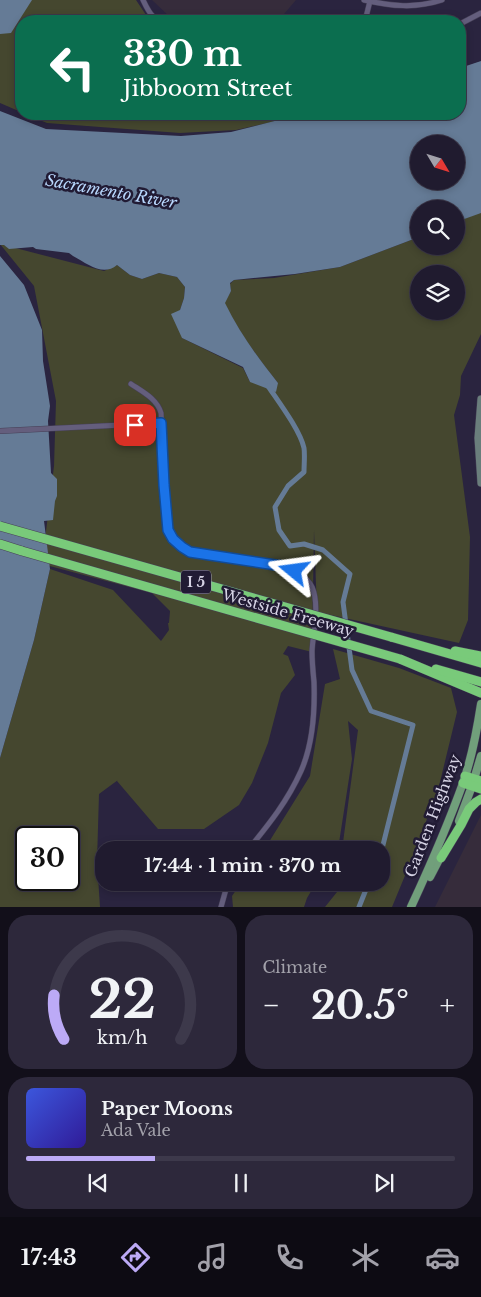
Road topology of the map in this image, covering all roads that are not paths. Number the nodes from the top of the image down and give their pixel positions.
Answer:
1 (143, 0) edge
2 (442, 0) edge
3 (367, 1) edge
4 (481, 13) edge
5 (152, 15) edge
6 (366, 15) edge
7 (466, 21) edge
8 (131, 384) dead end
9 (481, 399) edge
10 (161, 423) junction
11 (122, 425) dead end
12 (135, 425) dead end
13 (0, 431) edge
14 (480, 461) edge
15 (481, 483) edge
16 (0, 526) edge
17 (0, 545) edge
18 (391, 637) junction
19 (481, 656) edge
20 (400, 659) junction
21 (481, 663) edge
22 (481, 682) edge
23 (481, 693) edge
24 (481, 704) edge
25 (481, 756) edge
26 (473, 782) edge
27 (481, 799) edge
28 (255, 841) edge
29 (440, 858) junction
30 (225, 891) edge
31 (221, 907) edge
32 (412, 907) edge

1 - 5 street
2 - 3 street
3 - 6 street
4 - 7 street
8 - 10 street
9 - 14 main road
10 - 12 street
10 - 28 street
11 - 13 street
14 - 15 main road
16 - 18 highway, Westside Freeway / I 5, bridge
17 - 20 highway, Westside Freeway / I 5, bridge
18 - 19 highway
18 - 21 highway, Westside Freeway / I 5
20 - 22 highway, Westside Freeway / I 5
20 - 23 highway
24 - 26 main road, Garden Highway
25 - 26 main road, Garden Highway
26 - 29 main road, Garden Highway
26 - 32 main road, Garden Highway
27 - 29 highway
29 - 32 main road, Garden Highway
30 - 31 street

